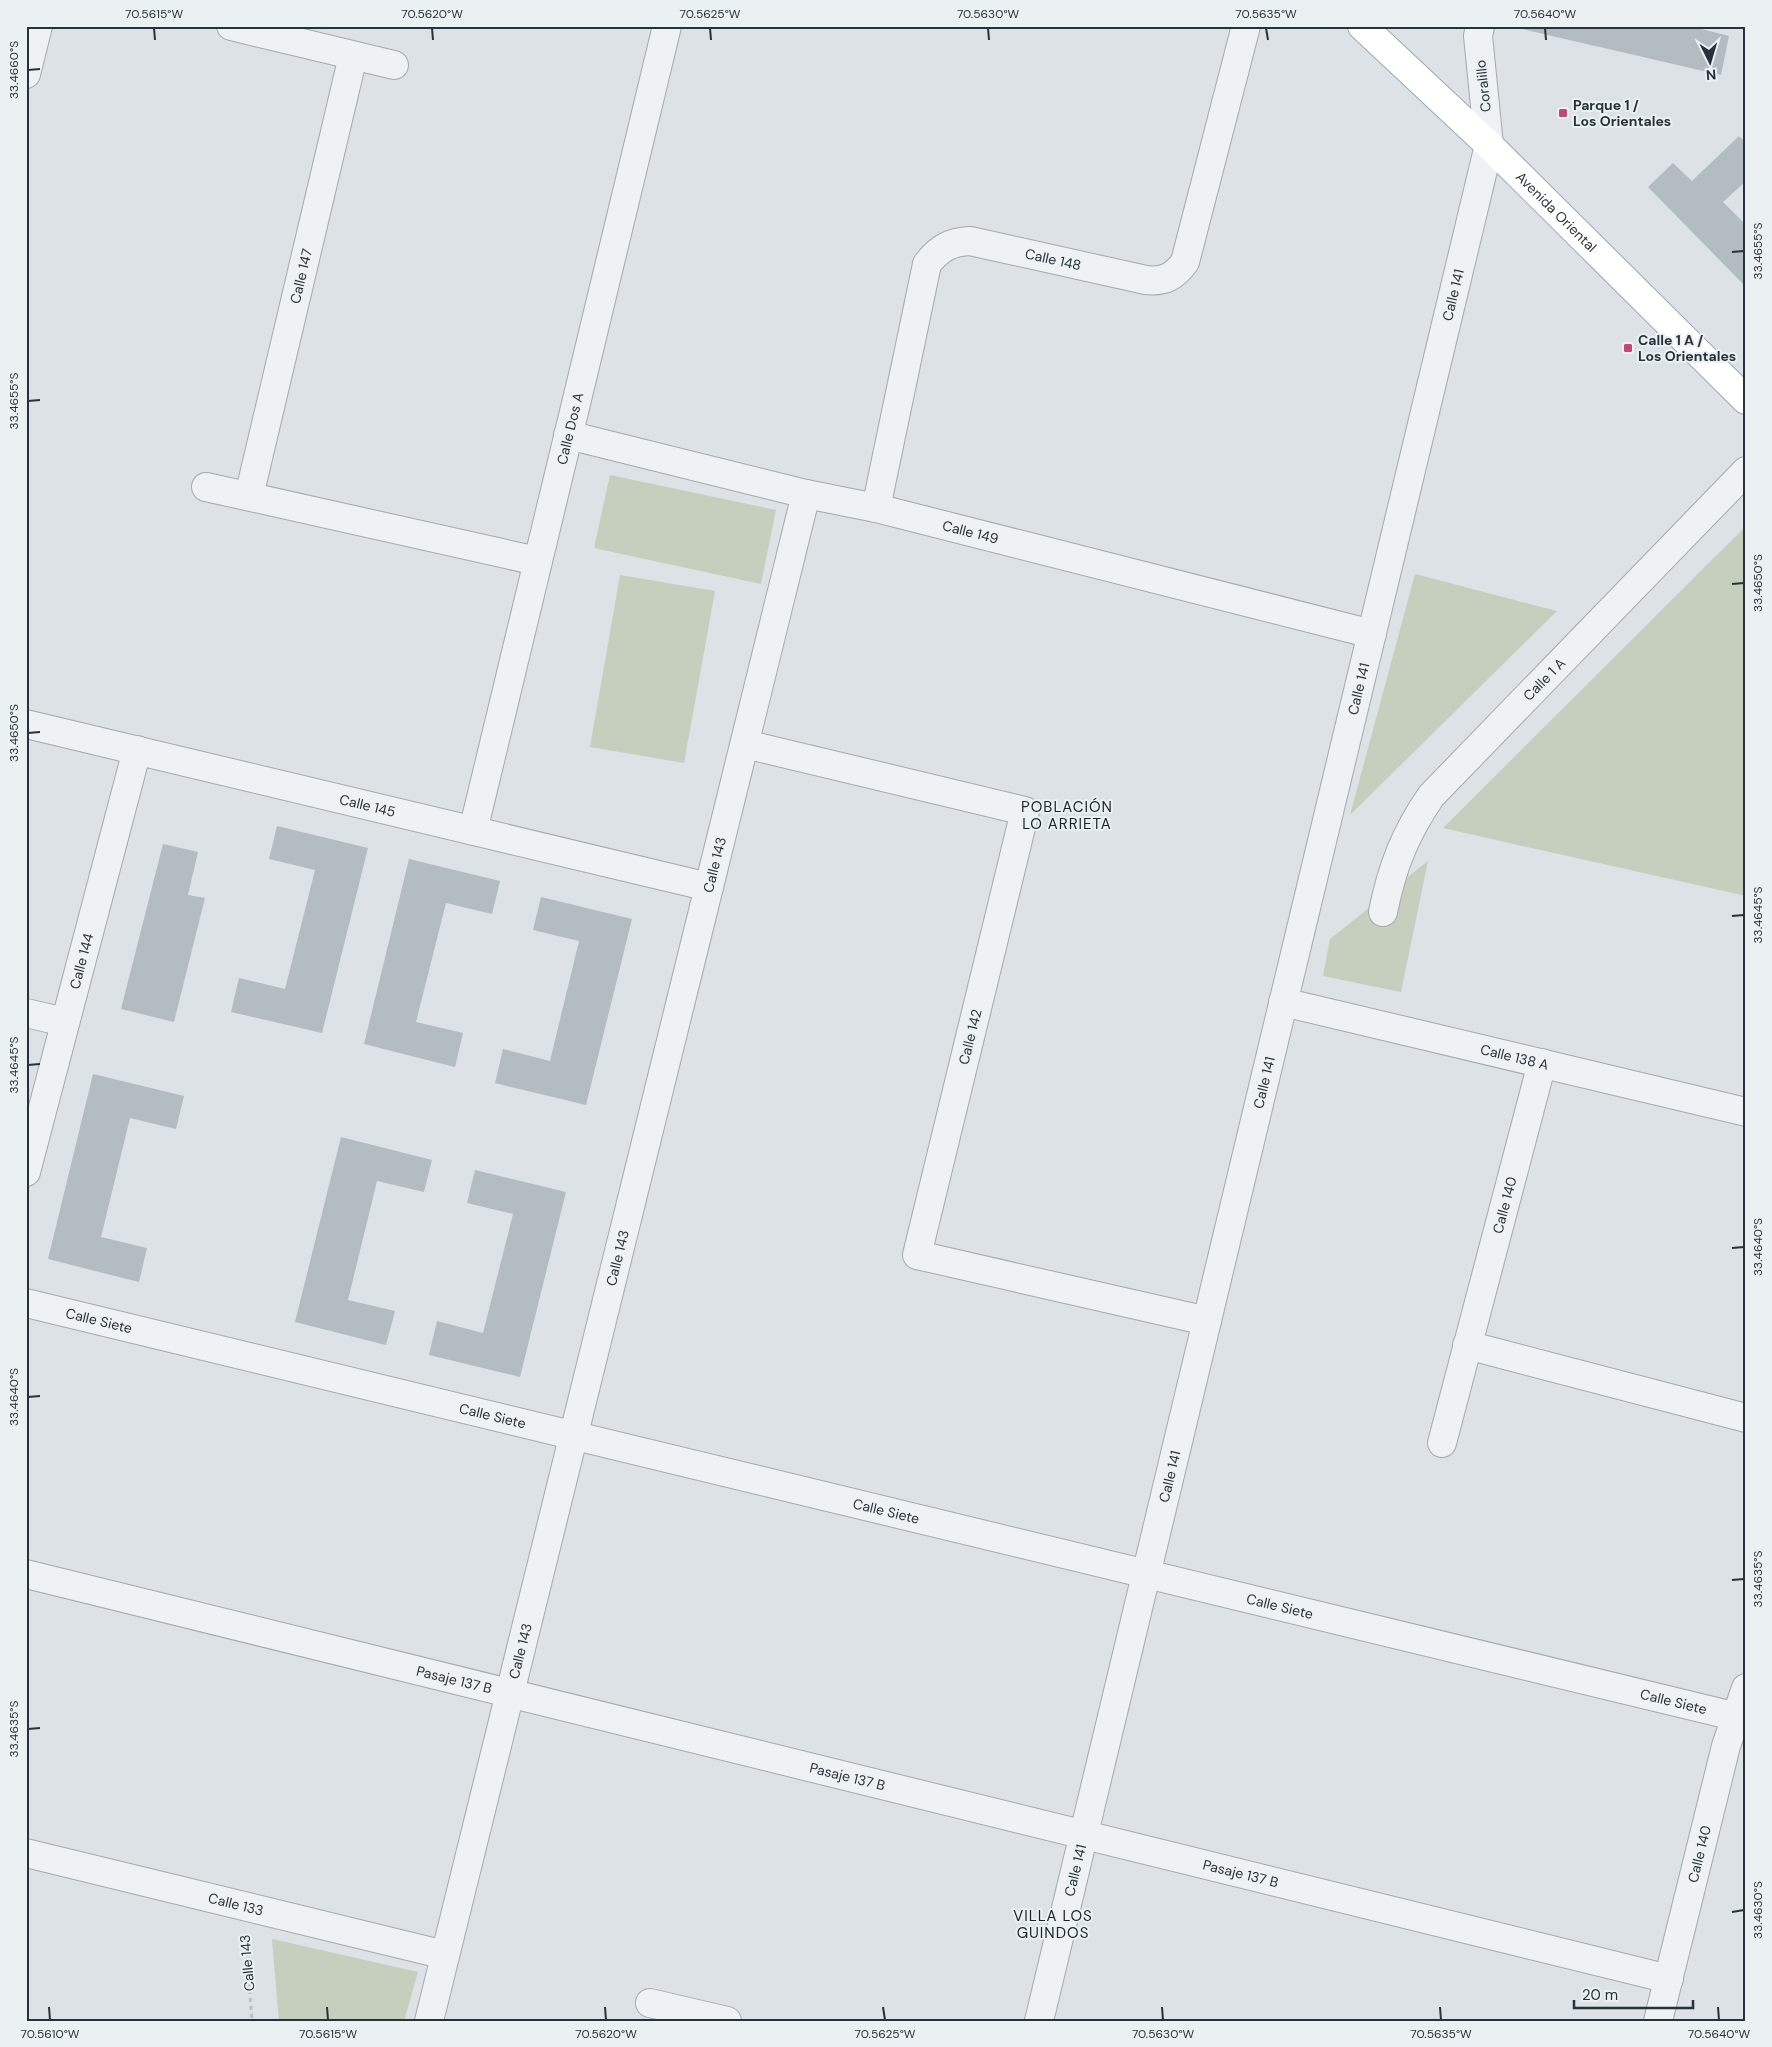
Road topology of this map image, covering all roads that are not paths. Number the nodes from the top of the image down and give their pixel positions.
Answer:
1 (38, 26) edge
2 (231, 26) edge
3 (667, 26) edge
4 (1246, 26) edge
5 (1362, 26) edge
6 (1480, 26) edge
7 (353, 56) junction
8 (394, 66) dead end
9 (26, 74) edge
10 (1489, 146) junction
11 (1746, 400) edge
12 (568, 435) junction
13 (1746, 471) edge
14 (206, 487) dead end
15 (806, 494) junction
16 (250, 496) junction
17 (876, 508) junction
18 (537, 561) junction
19 (1372, 634) junction
20 (26, 724) edge
21 (744, 744) junction
22 (137, 750) junction
23 (473, 831) junction
24 (709, 887) junction
25 (1383, 912) dead end
26 (1283, 1002) junction
27 (26, 1013) edge
28 (65, 1022) junction
29 (1542, 1063) junction
30 (1746, 1112) edge
31 (26, 1172) edge
32 (26, 1303) edge
33 (1207, 1321) junction
34 (1468, 1345) junction
35 (1746, 1418) edge
36 (573, 1436) junction
37 (1442, 1443) dead end
38 (26, 1574) edge
39 (1146, 1574) junction
40 (1746, 1688) edge
41 (509, 1695) junction
42 (1741, 1718) edge
43 (1083, 1836) junction
44 (26, 1853) edge
45 (445, 1955) junction
46 (1669, 1979) junction
47 (650, 2003) dead end
48 (429, 2021) edge
49 (727, 2021) edge
50 (1038, 2021) edge
51 (1658, 2021) edge

1 - 9 street
2 - 7 street
3 - 12 street, Calle Dos A
4 - 17 street, Calle 148
5 - 10 main road, Avenida Oriental
6 - 10 street, Coralillo
7 - 8 street
7 - 16 street, Calle 147
10 - 11 main road, Avenida Oriental
10 - 19 street, Calle 141
12 - 15 street, Calle 149
12 - 18 street, Calle Dos A
13 - 25 street, Calle 1 A
14 - 16 street
15 - 17 street, Calle 149
15 - 21 street, Calle 143
16 - 18 street
17 - 19 street, Calle 149
18 - 23 street, Calle Dos A
19 - 26 street, Calle 141
20 - 22 street, Calle 145
21 - 24 street, Calle 143
21 - 33 street, Calle 142
22 - 23 street, Calle 145
22 - 28 street, Calle 144
23 - 24 street, Calle 145
24 - 36 street, Calle 143
26 - 29 street, Calle 138 A
26 - 33 street, Calle 141
27 - 28 street
28 - 31 street, Calle 144
29 - 30 street, Calle 138 A
29 - 34 street, Calle 140
32 - 36 street, Calle Siete
33 - 39 street, Calle 141
34 - 35 street
34 - 37 street, Calle 140
36 - 39 street, Calle Siete
36 - 41 street, Calle 143
38 - 41 street, Pasaje 137 B
39 - 42 street, Calle Siete
39 - 43 street, Calle 141
40 - 42 street, Calle 140
41 - 43 street, Pasaje 137 B
41 - 45 street, Calle 143
42 - 46 street, Calle 140
43 - 46 street, Pasaje 137 B
43 - 50 street, Calle 141
44 - 45 street, Calle 133
45 - 48 street, Calle 143
46 - 51 street, Calle 140
47 - 49 street

